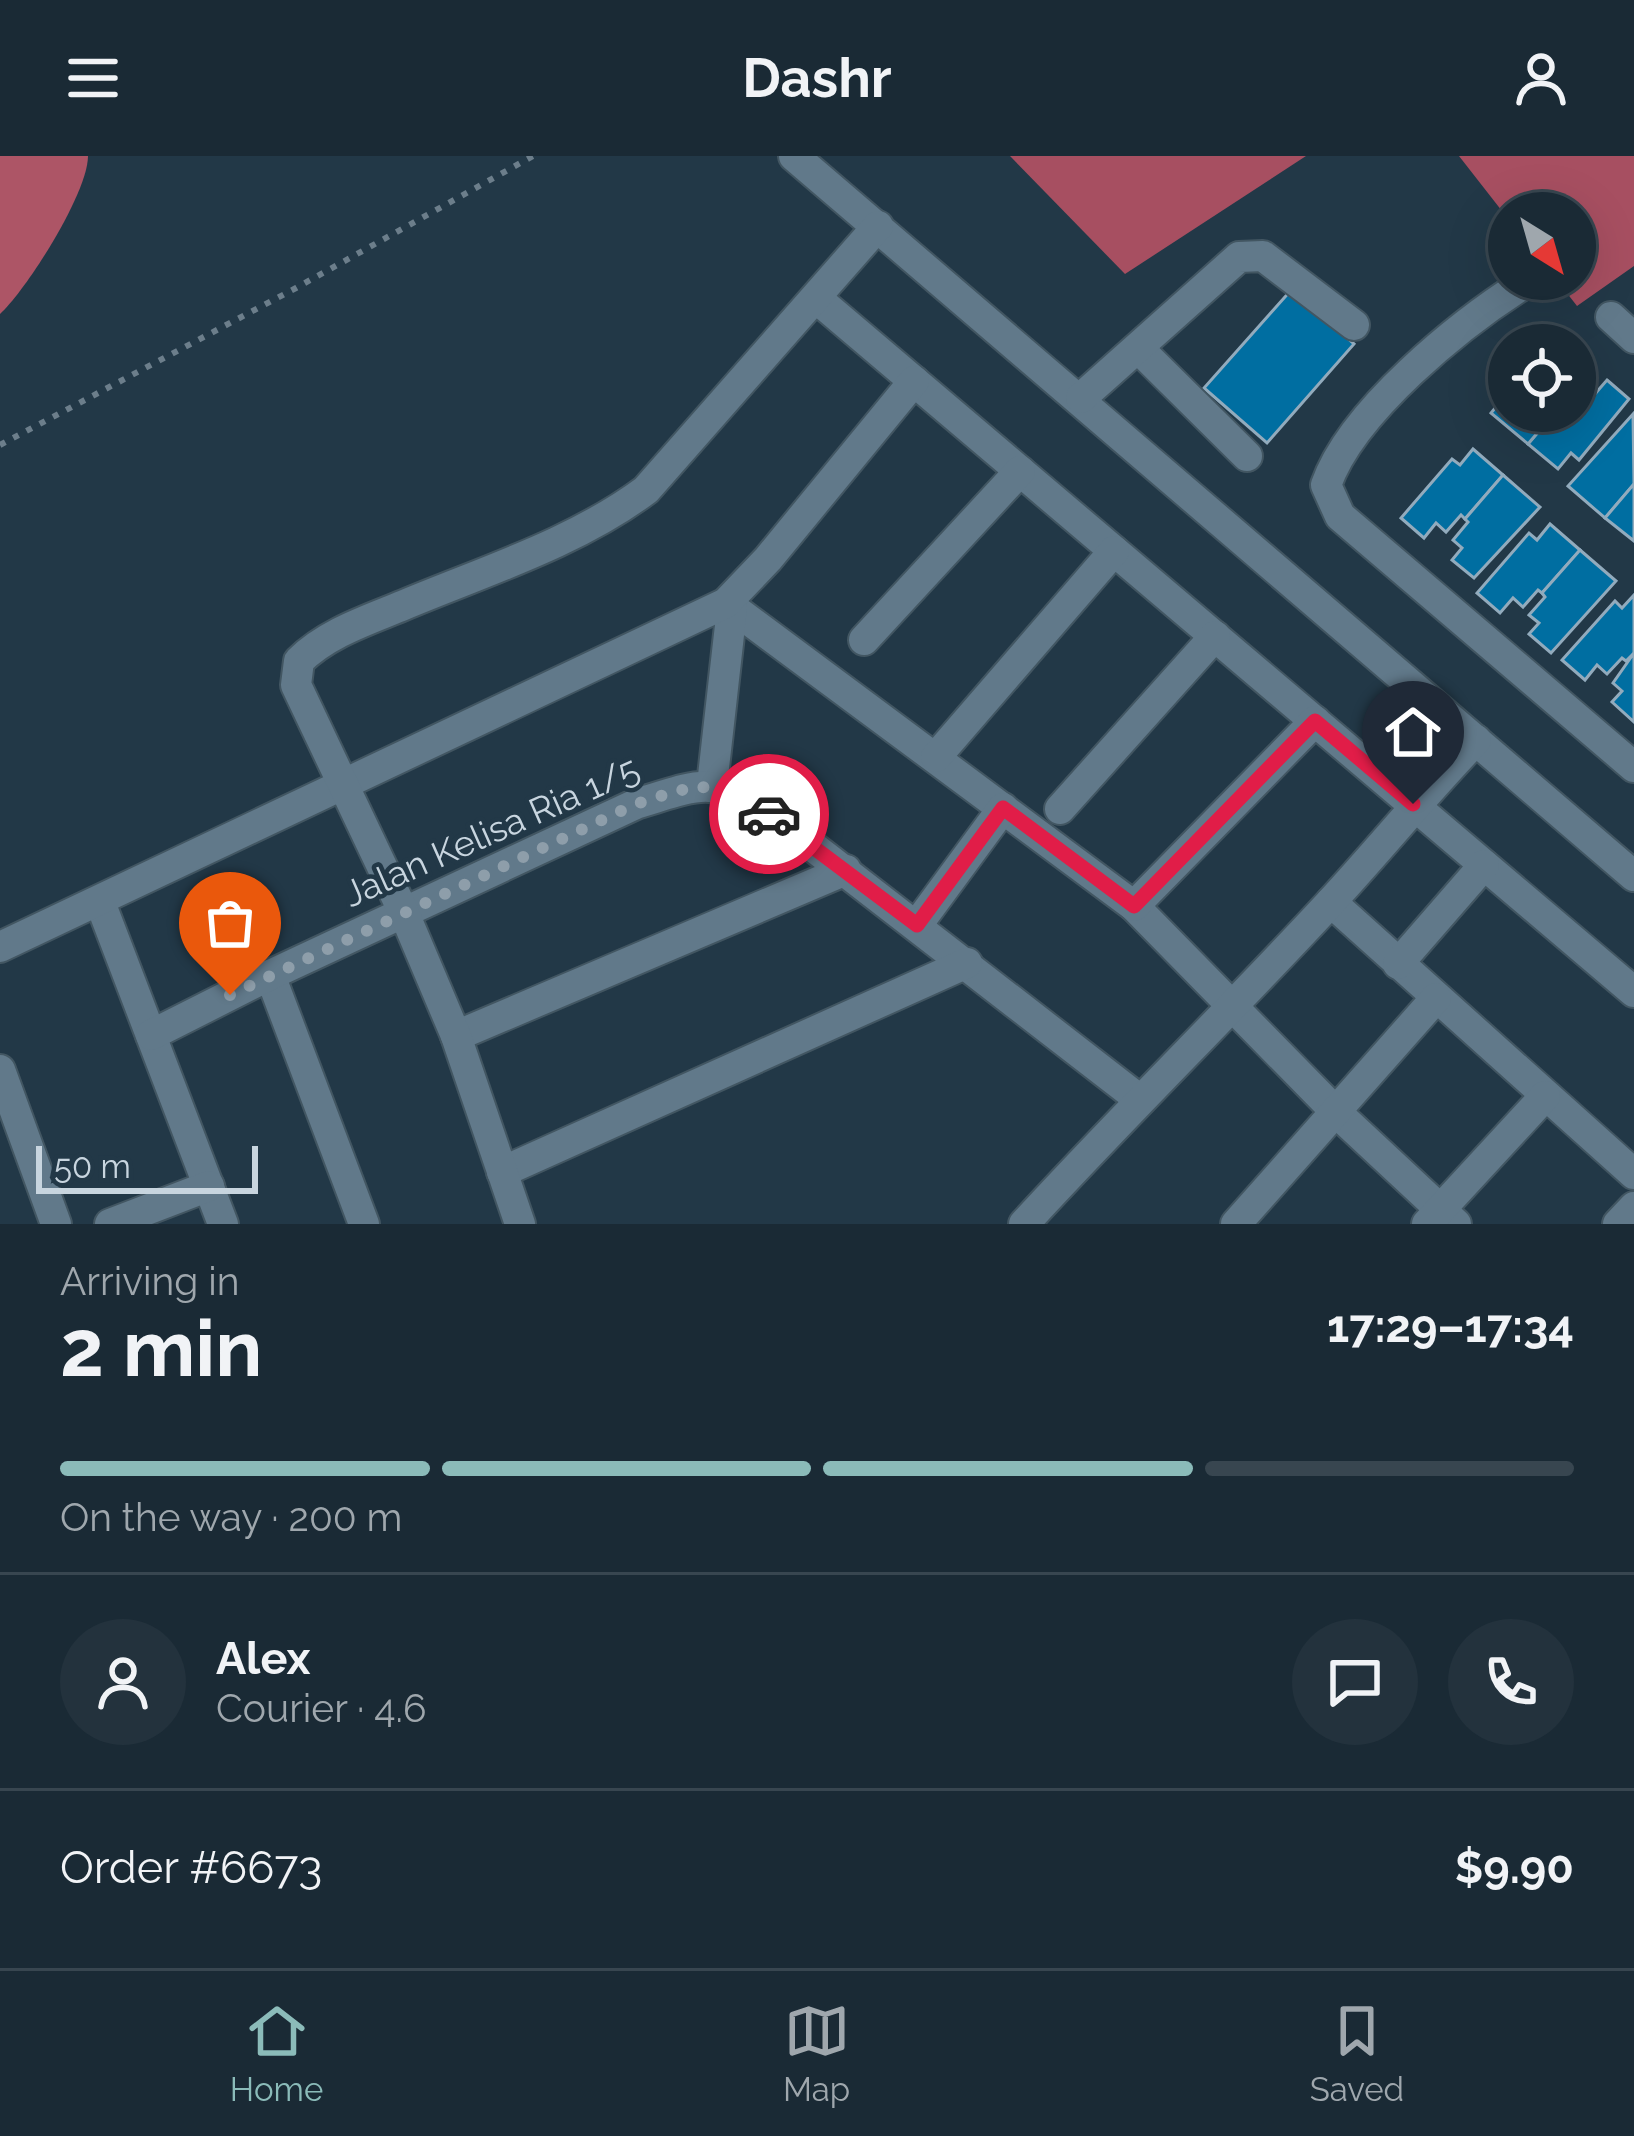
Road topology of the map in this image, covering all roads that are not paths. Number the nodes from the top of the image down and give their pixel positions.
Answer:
1 (794, 156) edge
2 (878, 226) junction
3 (816, 298) junction
4 (1498, 300) edge
5 (1354, 325) dead end
6 (1138, 347) junction
7 (914, 381) junction
8 (1081, 398) junction
9 (1247, 456) dead end
10 (1020, 471) junction
11 (1114, 550) junction
12 (729, 606) junction
13 (1215, 636) junction
14 (864, 640) dead end
15 (1315, 721) junction
16 (1476, 740) junction
17 (936, 757) junction
18 (1634, 767) edge
19 (341, 782) junction
20 (712, 784) junction
21 (1413, 804) junction
22 (1003, 808) junction
23 (1060, 808) dead end
24 (1484, 865) junction
25 (846, 870) junction
26 (1634, 876) edge
27 (100, 902) junction
28 (1331, 902) junction
29 (1134, 906) junction
30 (404, 913) junction
31 (917, 925) junction
32 (0, 947) edge
33 (967, 963) junction
34 (1398, 964) junction
35 (270, 975) junction
36 (1634, 992) edge
37 (1436, 998) junction
38 (1232, 1004) junction
39 (151, 1035) junction
40 (456, 1036) junction
41 (0, 1070) edge
42 (1545, 1096) junction
43 (1139, 1099) junction
44 (1337, 1113) junction
45 (502, 1172) junction
46 (1634, 1174) edge
47 (209, 1186) junction
48 (1634, 1207) edge
49 (1441, 1219) edge
50 (56, 1224) edge
51 (110, 1224) edge
52 (223, 1224) edge
53 (364, 1224) edge
54 (520, 1224) edge
55 (1024, 1224) edge
56 (1236, 1224) edge
57 (1618, 1224) edge

1 - 2 street
2 - 3 street
2 - 8 street
3 - 7 street
3 - 19 street
4 - 18 street
5 - 6 street
6 - 8 street
6 - 9 street
7 - 10 street
7 - 12 street
8 - 16 street
10 - 11 street
10 - 14 street
11 - 13 street
11 - 17 street
12 - 17 street
12 - 19 street
12 - 20 street
13 - 15 street
13 - 23 street
15 - 21 street
15 - 29 street
16 - 21 street
16 - 26 street
17 - 22 street
19 - 27 street
19 - 30 street
20 - 25 street
20 - 30 street, Jalan Kelisa Ria 1/5
21 - 24 street
21 - 28 street
22 - 29 street
22 - 31 street
24 - 34 street
24 - 36 street
25 - 31 street
25 - 40 street
27 - 32 street
27 - 39 street
28 - 34 street
28 - 38 street
29 - 38 street
30 - 35 street, Jalan Kelisa Ria 1/5
30 - 40 street
31 - 33 street
33 - 43 street
33 - 45 street
34 - 37 street
35 - 39 street, Jalan Kelisa Ria 1/5
35 - 53 street
37 - 42 street
37 - 44 street
38 - 43 street
38 - 44 street
39 - 47 street
40 - 45 street
41 - 50 street
42 - 46 street
42 - 49 street
43 - 55 street
44 - 49 street
44 - 56 street
45 - 54 street
47 - 51 street
47 - 52 street
48 - 57 street

